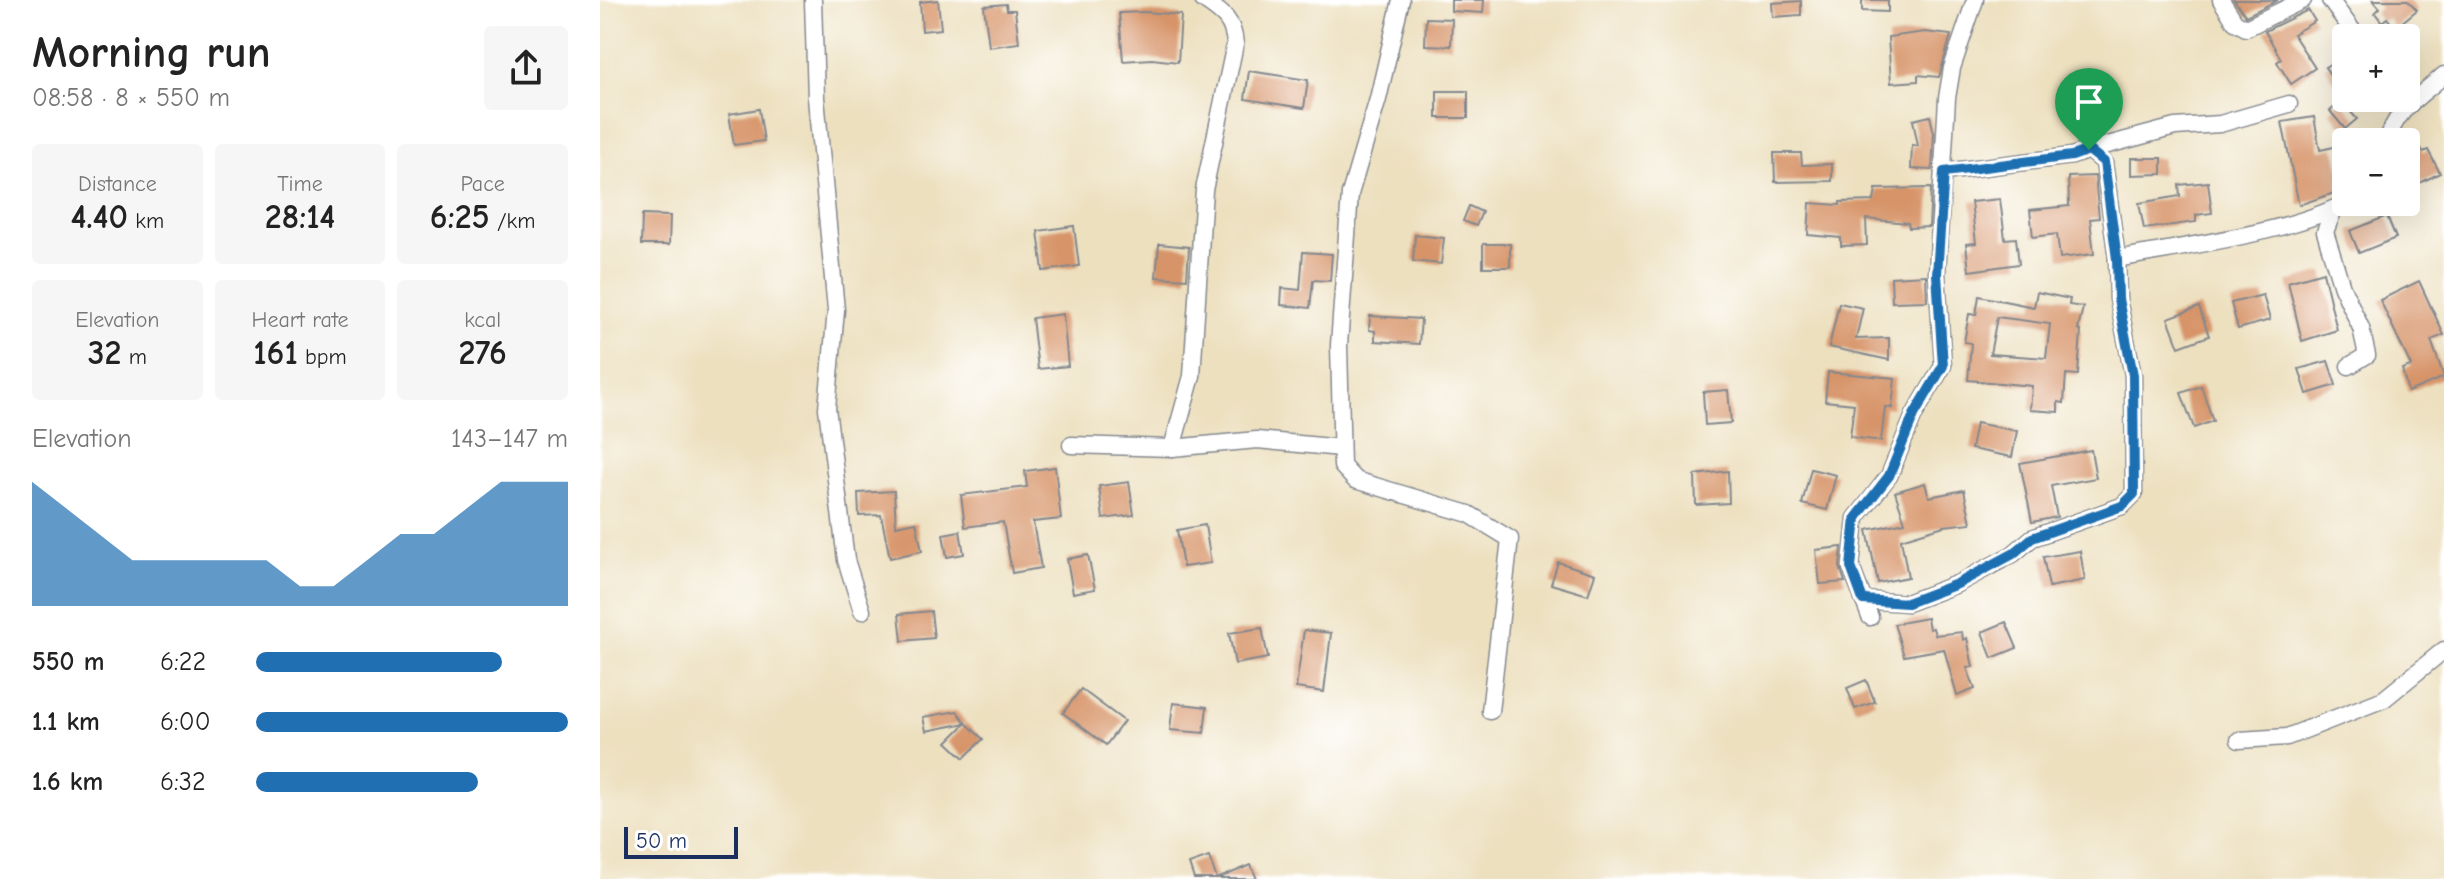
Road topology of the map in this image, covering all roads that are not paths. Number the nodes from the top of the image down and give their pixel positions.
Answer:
1 (813, 0) edge
2 (1203, 0) edge
3 (1401, 0) edge
4 (1975, 0) edge
5 (2221, 0) edge
6 (2303, 0) edge
7 (2330, 0) edge
8 (2348, 24) edge
9 (2444, 75) edge
10 (2420, 92) edge
11 (2289, 104) dead end
12 (2089, 150) junction
13 (1944, 172) junction
14 (2332, 209) edge
15 (2335, 216) edge
16 (2117, 259) junction
17 (2349, 366) dead end
18 (1071, 445) dead end
19 (1172, 448) junction
20 (1341, 448) junction
21 (1863, 600) junction
22 (862, 611) dead end
23 (1870, 617) dead end
24 (2444, 650) edge
25 (1490, 711) dead end
26 (2239, 740) dead end

1 - 22 street
2 - 19 street
3 - 20 street
4 - 13 street
5 - 6 street
7 - 8 street
9 - 10 street
11 - 12 street
12 - 13 street
12 - 16 street
13 - 21 street
14 - 16 street
15 - 17 street
16 - 21 street
18 - 19 street
19 - 20 street
20 - 25 street
21 - 23 street
24 - 26 street

